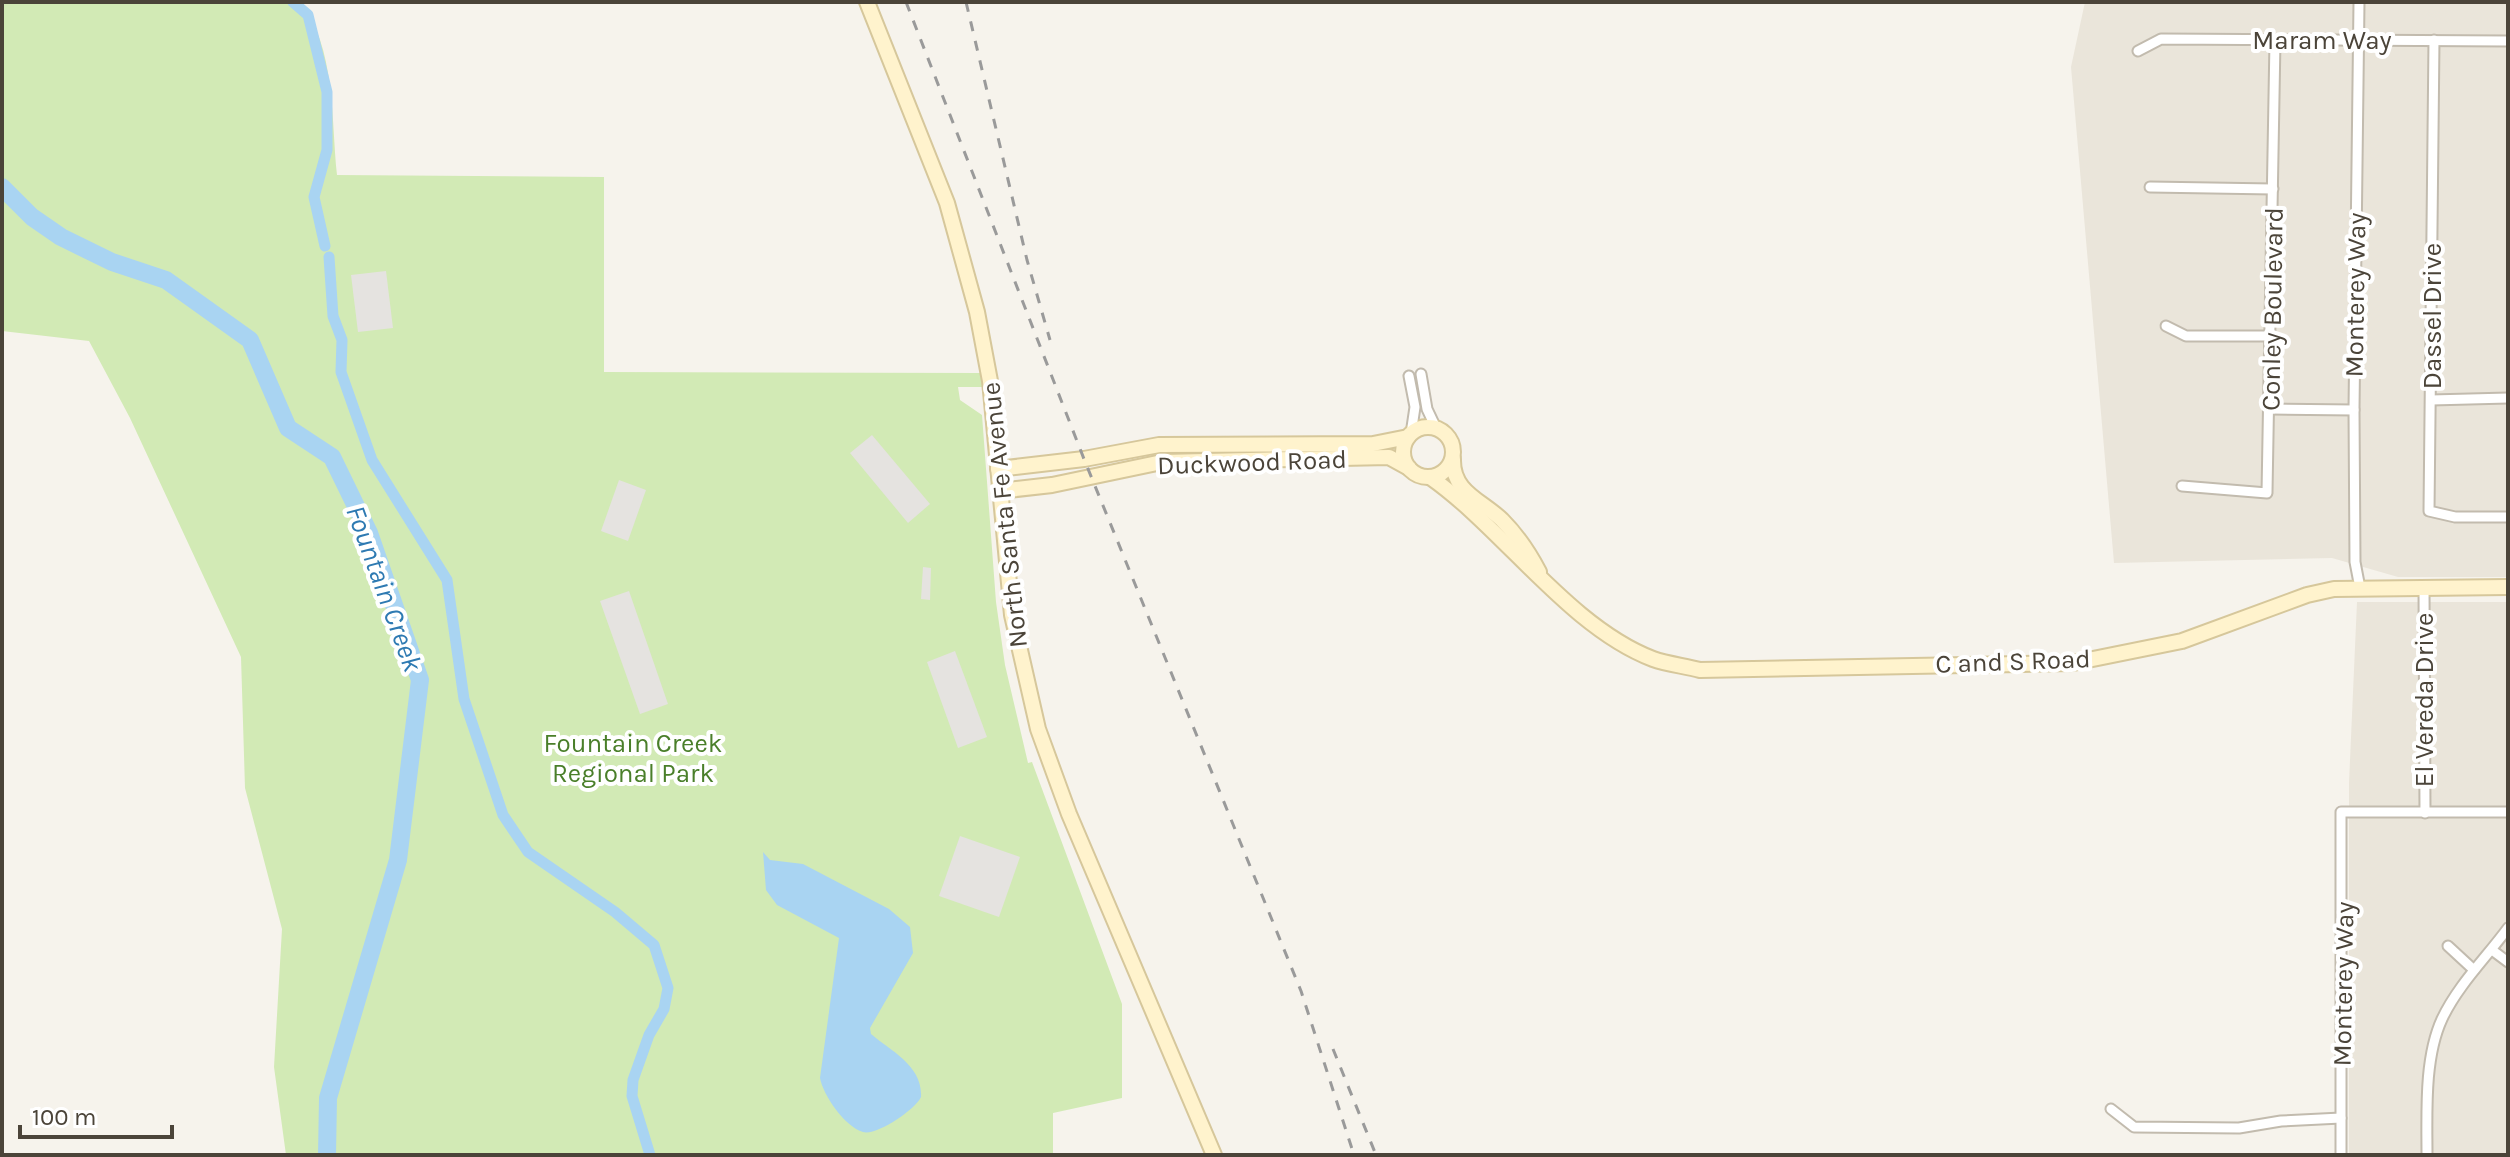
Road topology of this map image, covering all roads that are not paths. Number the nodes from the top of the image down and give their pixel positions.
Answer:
1 (867, 2) edge
2 (2359, 2) edge
3 (2275, 40) junction
4 (2359, 40) junction
5 (2434, 40) junction
6 (2508, 41) edge
7 (2138, 51) dead end
8 (2150, 187) dead end
9 (2273, 189) junction
10 (2166, 326) dead end
11 (2269, 336) junction
12 (1421, 374) dead end
13 (1409, 376) dead end
14 (2508, 398) edge
15 (2431, 400) junction
16 (2270, 409) junction
17 (2354, 410) junction
18 (1436, 428) junction
19 (1410, 435) junction
20 (1453, 457) junction
21 (1409, 468) junction
22 (998, 469) junction
23 (1430, 477) junction
24 (2182, 486) dead end
25 (999, 491) junction
26 (2508, 517) edge
27 (1539, 572) junction
28 (2508, 587) edge
29 (2360, 588) junction
30 (2424, 588) junction
31 (2508, 812) edge
32 (2425, 813) junction
33 (2508, 928) edge
34 (2448, 946) dead end
35 (2492, 950) junction
36 (2508, 962) edge
37 (2474, 970) junction
38 (2111, 1109) dead end
39 (2341, 1118) junction
40 (1214, 1155) edge
41 (2341, 1155) edge
42 (2427, 1155) edge

1 - 22 main road, North Santa Fe Avenue
2 - 4 street, Monterey Way
3 - 4 street, Maram Way
3 - 7 street, Maram Way
3 - 9 street, Conley Boulevard
4 - 5 street, Maram Way
4 - 17 street, Monterey Way
5 - 6 street, Maram Way
5 - 15 street, Dassel Drive
8 - 9 street
9 - 11 street, Conley Boulevard
10 - 11 street
11 - 16 street, Conley Boulevard
12 - 18 street
13 - 19 street
14 - 15 street
15 - 26 street, Dassel Drive
16 - 17 street
16 - 24 street, Conley Boulevard
17 - 29 street, Monterey Way
18 - 19 main road
18 - 20 main road
19 - 21 main road
19 - 22 main road, Duckwood Road
20 - 23 main road
20 - 27 main road, C and S Road
21 - 23 main road
21 - 25 main road, Duckwood Road
22 - 25 main road, North Santa Fe Avenue
23 - 27 main road, C and S Road
25 - 40 main road, North Santa Fe Avenue
27 - 29 main road, C and S Road
28 - 30 main road, C and S Road
29 - 30 main road, C and S Road
30 - 32 street, El Vereda Drive
31 - 32 street
32 - 39 street, Monterey Way
33 - 35 street
34 - 37 street
35 - 36 street
35 - 37 street
37 - 42 street
38 - 39 street
39 - 41 street, Monterey Way

